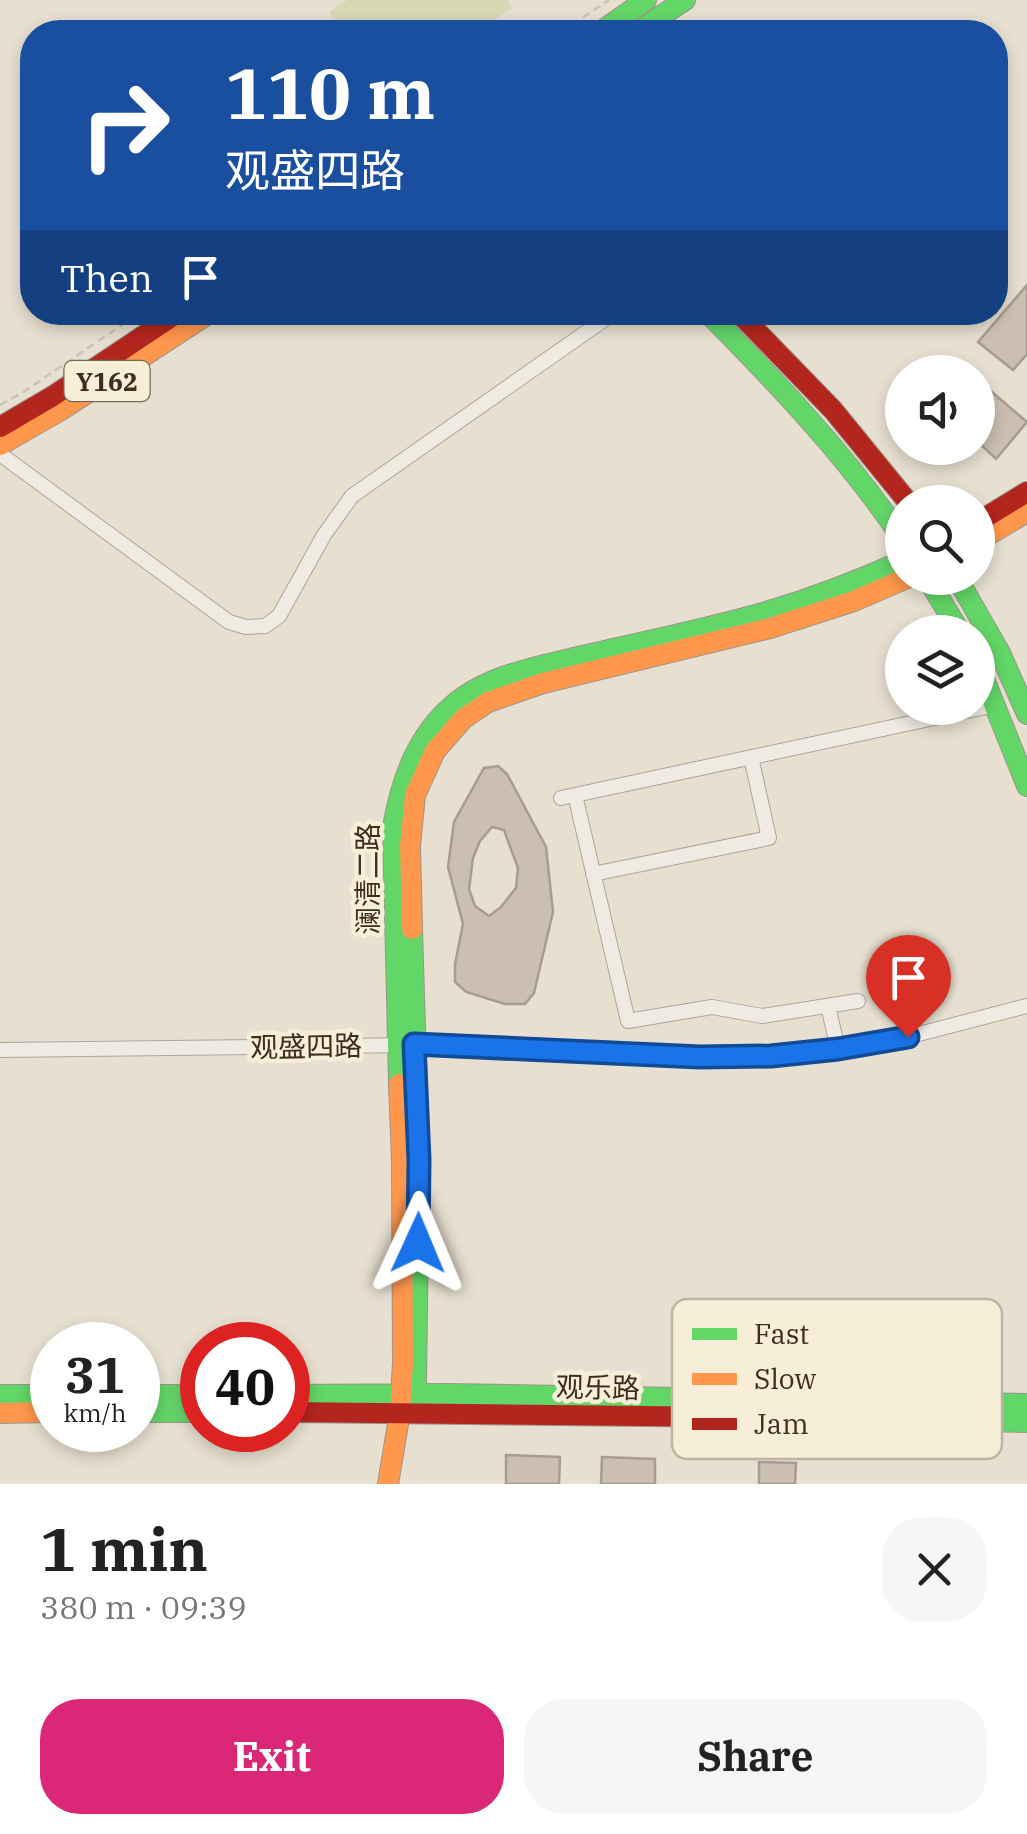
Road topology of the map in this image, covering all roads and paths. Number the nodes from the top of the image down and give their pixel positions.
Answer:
1 (609, 0) edge
2 (646, 0) edge
3 (685, 0) edge
4 (578, 20) edge
5 (617, 20) edge
6 (656, 20) edge
7 (123, 325) edge
8 (160, 325) edge
9 (191, 325) edge
10 (596, 325) edge
11 (719, 325) edge
12 (751, 325) edge
13 (0, 405) edge
14 (0, 427) edge
15 (0, 445) edge
16 (0, 454) edge
17 (894, 485) edge
18 (1027, 492) edge
19 (995, 512) edge
20 (1027, 512) edge
21 (885, 513) edge
22 (995, 531) edge
23 (885, 569) edge
24 (885, 588) edge
25 (967, 595) edge
26 (995, 705) edge
27 (1027, 714) edge
28 (902, 725) edge
29 (752, 757) junction
30 (1027, 786) edge
31 (593, 874) junction
32 (858, 1001) dead end
33 (828, 1006) junction
34 (1027, 1006) edge
35 (406, 1045) junction
36 (838, 1049) junction
37 (0, 1050) edge
38 (30, 1395) edge
39 (0, 1396) edge
40 (310, 1396) edge
41 (408, 1403) junction
42 (672, 1405) edge
43 (310, 1410) edge
44 (0, 1412) edge
45 (30, 1412) edge
46 (388, 1484) edge
47 (402, 1484) edge

1 - 4 path
2 - 5 street
3 - 6 street
7 - 13 path
8 - 14 street, Y162
9 - 15 street, Y162
10 - 16 street
11 - 21 street
12 - 17 street
18 - 19 street
20 - 22 street
23 - 35 street, 澜清二路
24 - 35 street, 澜清二路
25 - 27 street
26 - 30 street
28 - 29 street
29 - 31 street
29 - 31 street
31 - 33 street
32 - 33 street
33 - 36 street
34 - 36 street, 观盛四路
35 - 36 street, 观盛四路
35 - 37 street, 观盛四路
35 - 41 street, 澜清二路
38 - 39 street
40 - 41 street, 观乐路
41 - 42 street, 观乐路
41 - 43 street, 观乐路
41 - 46 street, 澜清二路
41 - 47 street, 澜清二路
44 - 45 street

